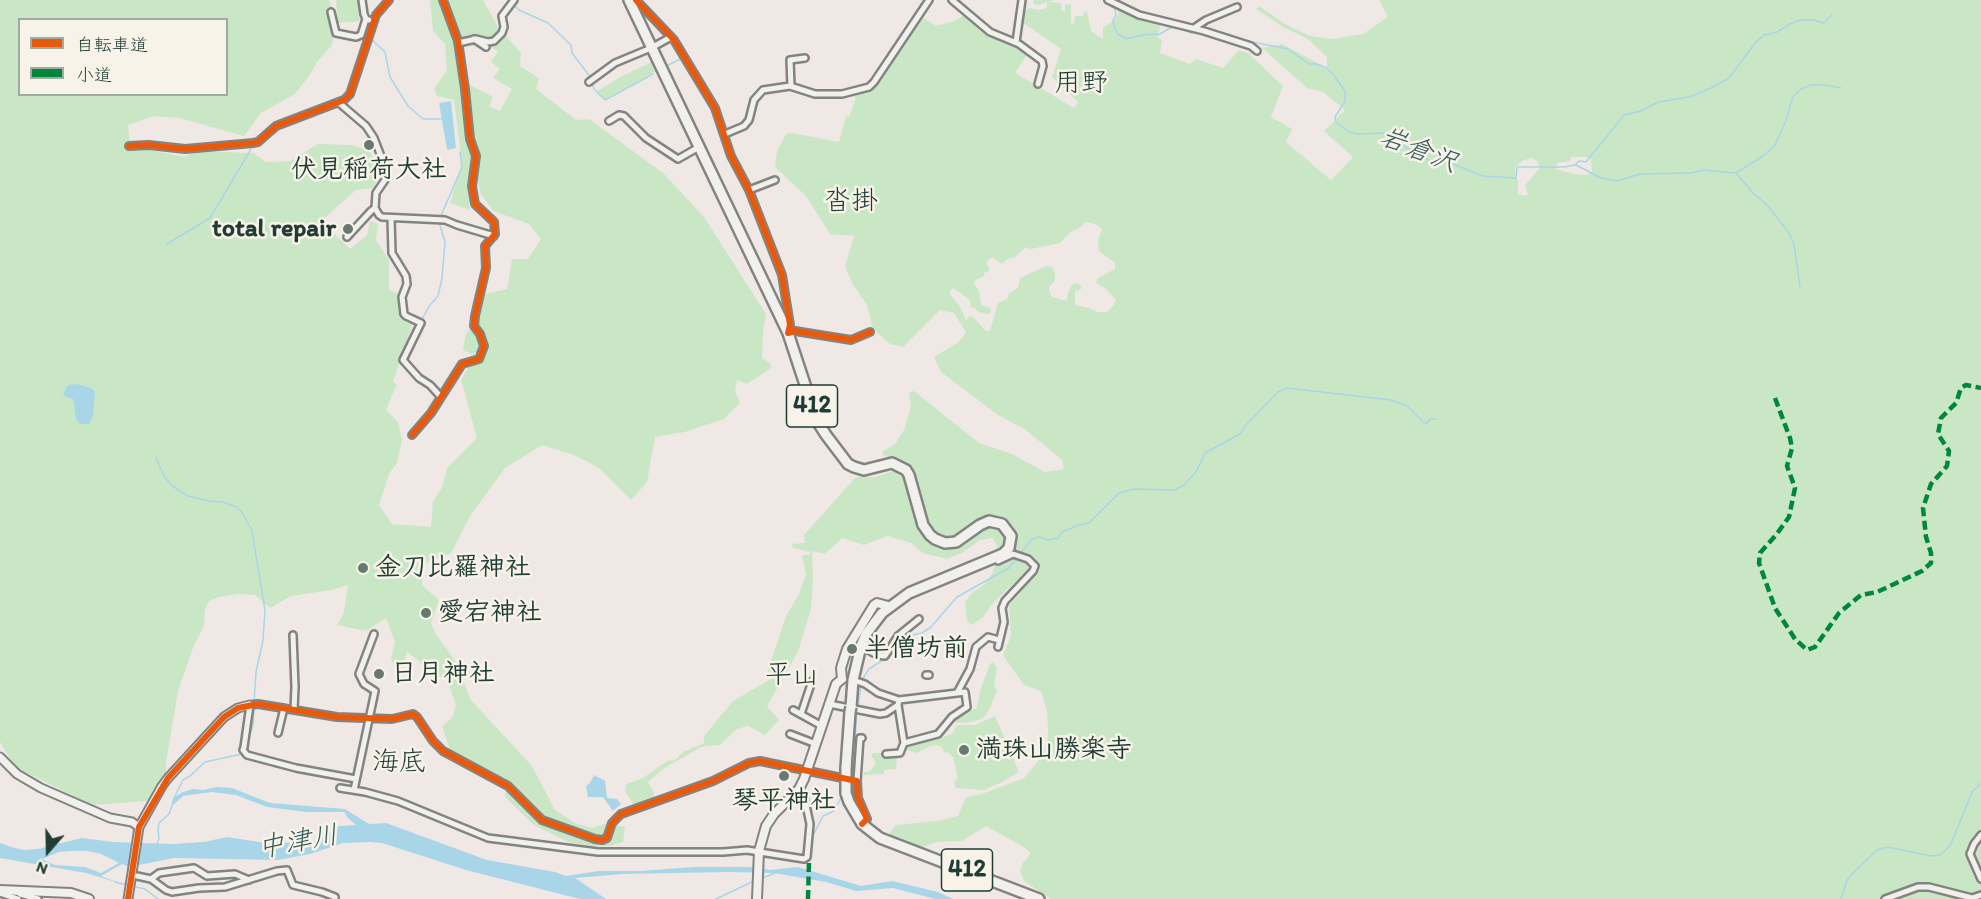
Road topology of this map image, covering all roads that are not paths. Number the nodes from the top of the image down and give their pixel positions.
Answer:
1 (362, 0) edge
2 (389, 0) edge
3 (443, 0) edge
4 (514, 0) edge
5 (629, 0) edge
6 (636, 0) edge
7 (929, 0) edge
8 (952, 0) edge
9 (1022, 0) edge
10 (1108, 0) edge
11 (1236, 7) dead end
12 (331, 12) dead end
13 (370, 21) junction
14 (1195, 29) junction
15 (671, 37) junction
16 (474, 39) junction
17 (1016, 42) junction
18 (458, 43) junction
19 (486, 47) dead end
20 (651, 48) junction
21 (1257, 51) dead end
22 (805, 58) dead end
23 (590, 81) dead end
24 (1038, 84) dead end
25 (791, 86) junction
26 (338, 102) junction
27 (609, 122) dead end
28 (724, 134) junction
29 (129, 146) dead end
30 (699, 147) junction
31 (776, 180) dead end
32 (749, 190) junction
33 (375, 208) junction
34 (391, 218) junction
35 (494, 236) junction
36 (347, 237) dead end
37 (788, 333) junction
38 (870, 333) dead end
39 (441, 397) junction
40 (412, 435) dead end
41 (1000, 559) junction
42 (888, 606) junction
43 (919, 619) dead end
44 (374, 634) dead end
45 (292, 635) dead end
46 (861, 646) junction
47 (842, 679) junction
48 (812, 681) dead end
49 (859, 682) junction
50 (957, 693) junction
51 (898, 702) junction
52 (829, 704) junction
53 (249, 705) junction
54 (284, 708) junction
55 (854, 709) junction
56 (294, 710) junction
57 (794, 710) dead end
58 (801, 714) junction
59 (370, 717) junction
60 (822, 726) junction
61 (279, 731) dead end
62 (794, 734) dead end
63 (862, 738) dead end
64 (904, 743) junction
65 (816, 744) junction
66 (886, 754) dead end
67 (0, 757) edge
68 (808, 770) junction
69 (356, 779) junction
70 (854, 780) junction
71 (340, 788) dead end
72 (799, 789) junction
73 (354, 790) junction
74 (862, 824) junction
75 (139, 830) junction
76 (1981, 835) edge
77 (759, 852) junction
78 (137, 876) dead end
79 (151, 879) junction
80 (1981, 879) edge
81 (249, 880) junction
82 (3, 894) edge
83 (17, 895) edge
84 (1981, 896) edge
85 (38, 899) edge
86 (89, 899) edge
87 (128, 899) edge
88 (335, 899) edge
89 (757, 899) edge
90 (1040, 899) edge
91 (1885, 899) edge

1 - 13 street
2 - 13 street
3 - 18 street
4 - 16 street
5 - 20 highway, 412
6 - 15 street
7 - 25 street
8 - 17 street
9 - 17 street
10 - 14 street
11 - 14 street
12 - 13 street
13 - 26 street
14 - 21 street
15 - 20 street
15 - 28 street
16 - 18 street
16 - 19 street
17 - 24 street
18 - 35 street
20 - 23 street
20 - 30 highway, 412
22 - 25 street
25 - 28 street
26 - 29 street
26 - 33 street
27 - 30 street
28 - 32 street
30 - 37 highway, 412
31 - 32 street
32 - 37 street
33 - 34 street
33 - 36 street
34 - 35 street
34 - 39 street
35 - 39 street
37 - 38 street
37 - 41 highway, 412
39 - 40 street
41 - 42 highway, 412
41 - 50 street
42 - 46 highway, 412
42 - 47 main road
43 - 46 street
44 - 59 street
45 - 56 street
46 - 49 highway, 412
47 - 49 main road
47 - 52 main road
48 - 58 street
49 - 51 street
49 - 55 highway, 412
50 - 51 street
50 - 64 street
51 - 55 street
51 - 64 street
52 - 55 street
52 - 60 main road
53 - 54 street
53 - 69 street
53 - 75 street
54 - 56 street
54 - 61 street
55 - 74 highway, 412, bridge
56 - 59 street
57 - 58 street
58 - 60 street
59 - 68 street
59 - 69 street
60 - 65 main road
62 - 65 street
63 - 70 street
64 - 66 street
65 - 68 main road
67 - 75 street
68 - 70 street
68 - 72 main road
69 - 73 street
70 - 74 street
71 - 73 street
72 - 77 main road
72 - 77 street
73 - 77 street
74 - 90 highway, 412
75 - 87 street
76 - 80 street
77 - 89 main road
78 - 79 street
79 - 81 street
79 - 81 street
81 - 88 street
82 - 83 main road
83 - 85 street
83 - 86 main road
84 - 91 street

